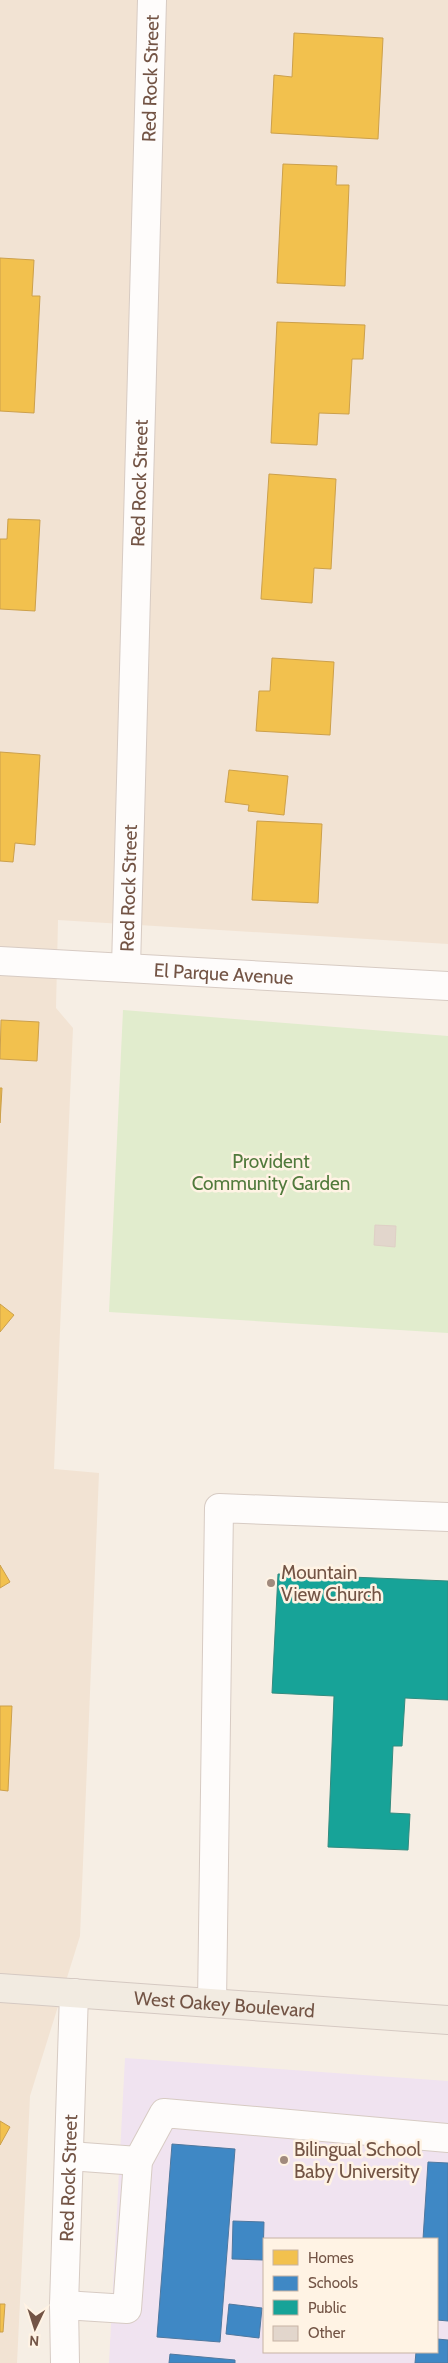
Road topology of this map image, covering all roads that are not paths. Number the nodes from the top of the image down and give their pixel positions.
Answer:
1 (152, 0) edge
2 (0, 961) edge
3 (126, 967) junction
4 (448, 986) edge
5 (448, 1517) edge
6 (0, 1988) edge
7 (74, 1993) junction
8 (212, 2002) junction
9 (448, 2020) edge
10 (448, 2138) edge
11 (69, 2156) junction
12 (138, 2161) junction
13 (64, 2305) junction
14 (65, 2363) edge

1 - 3 street, Red Rock Street
2 - 3 street, El Parque Avenue
3 - 4 street, El Parque Avenue
5 - 8 street
6 - 7 main road, West Oakey Boulevard
7 - 8 main road, West Oakey Boulevard
7 - 11 street, Red Rock Street
8 - 9 main road, West Oakey Boulevard
10 - 12 street
11 - 12 street
11 - 13 street, Red Rock Street
12 - 13 street
13 - 14 street, Red Rock Street

